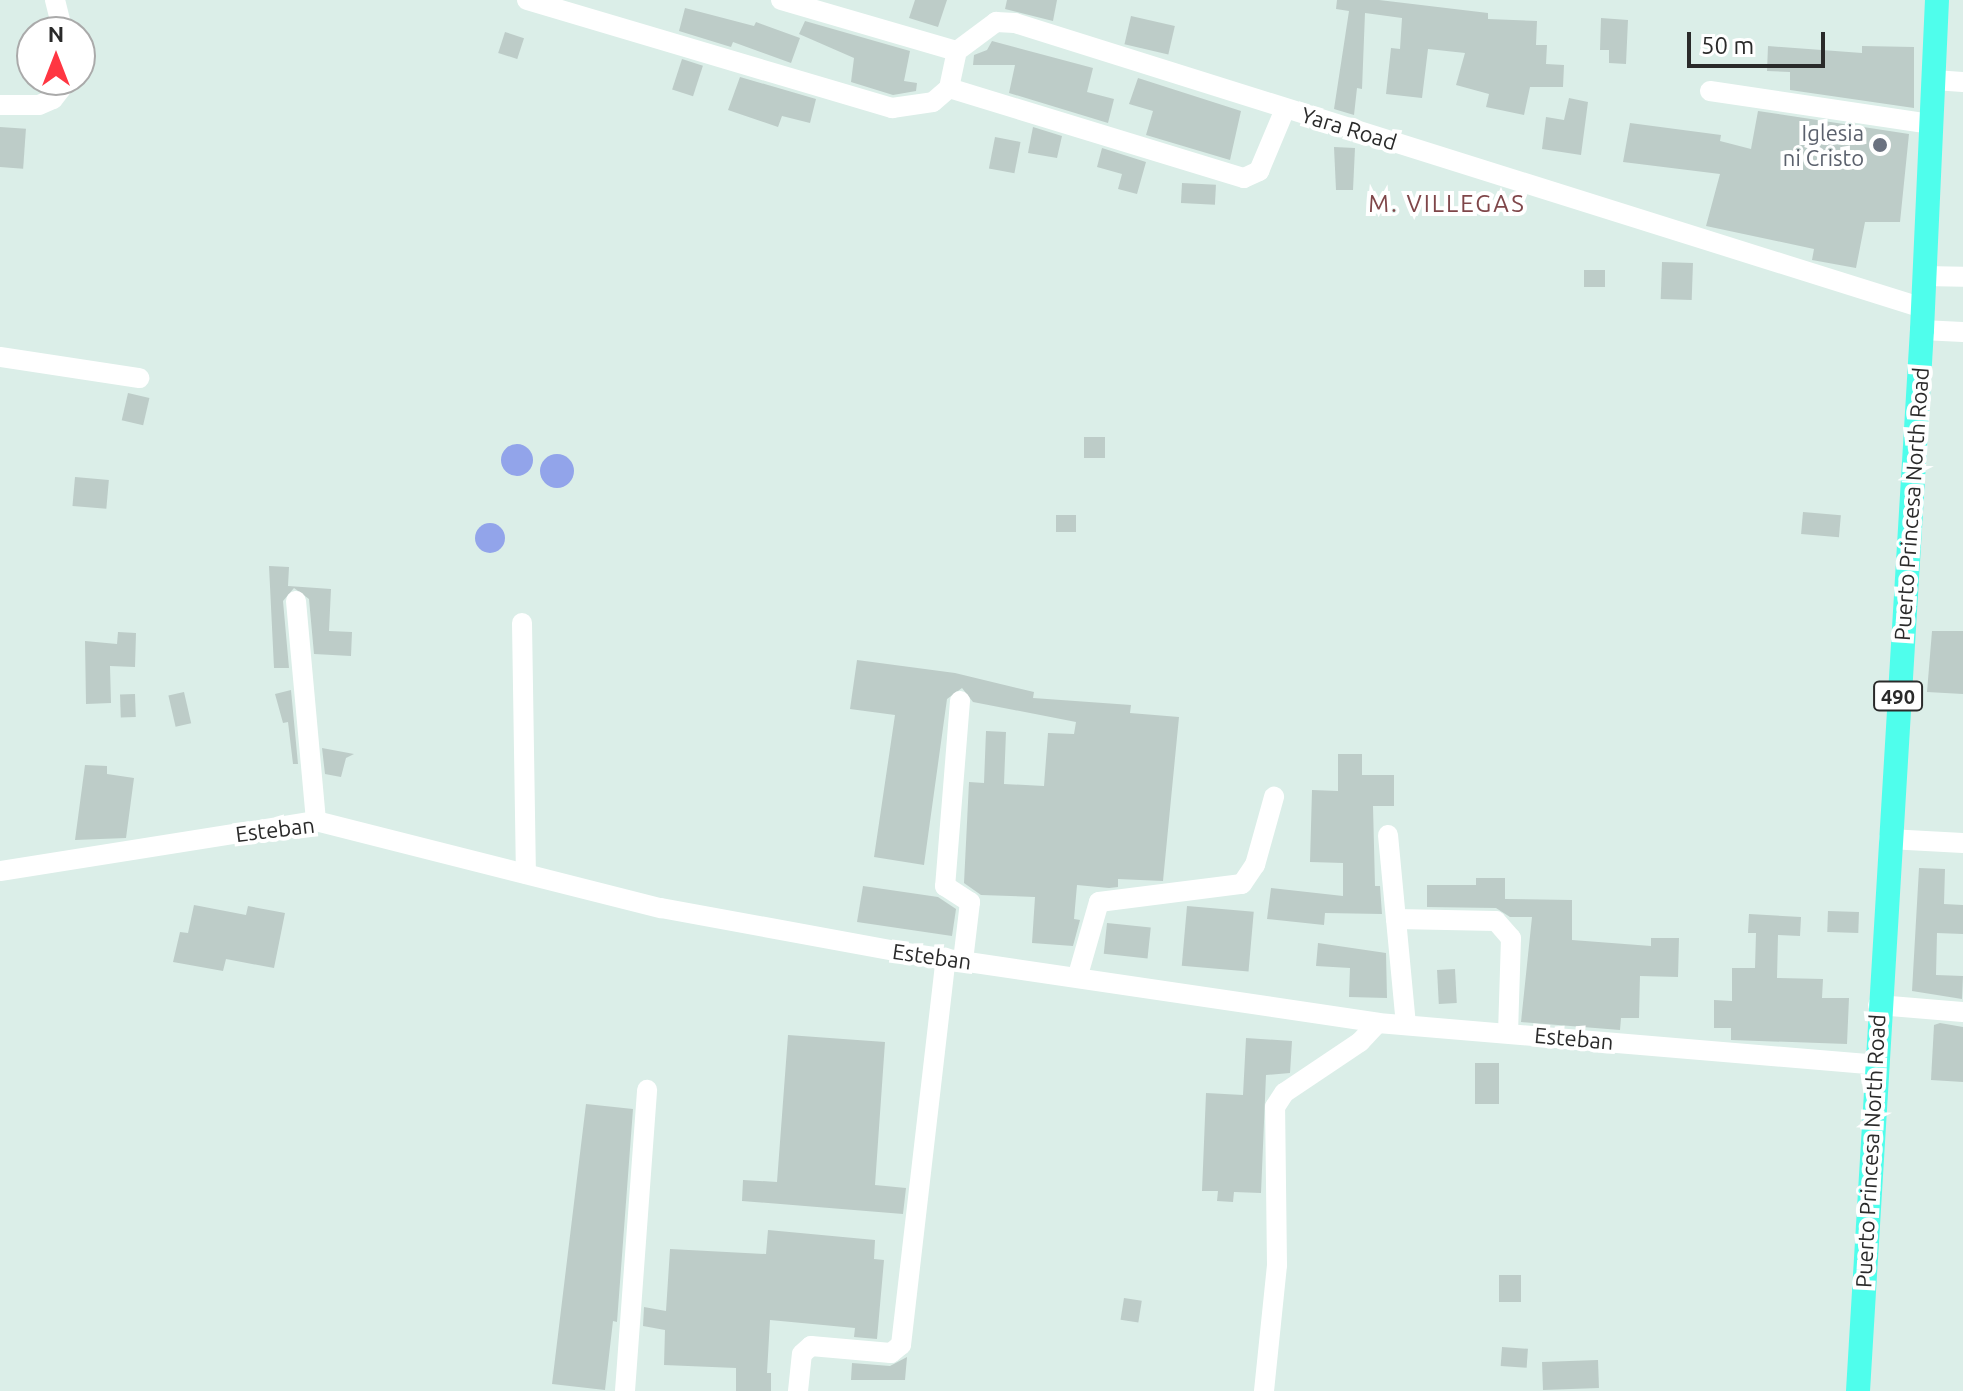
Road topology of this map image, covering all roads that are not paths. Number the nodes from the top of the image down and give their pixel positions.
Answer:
1 (527, 0) edge
2 (781, 0) edge
3 (1937, 0) edge
4 (957, 51) junction
5 (1934, 80) junction
6 (1963, 82) edge
7 (949, 88) junction
8 (1710, 91) dead end
9 (55, 96) edge
10 (0, 105) edge
11 (1285, 109) junction
12 (1932, 124) junction
13 (1924, 276) junction
14 (1963, 277) edge
15 (1922, 319) junction
16 (1963, 332) edge
17 (0, 357) edge
18 (139, 378) dead end
19 (296, 601) dead end
20 (522, 623) dead end
21 (960, 701) dead end
22 (1274, 797) dead end
23 (316, 821) junction
24 (1388, 835) dead end
25 (1889, 839) junction
26 (1963, 843) edge
27 (0, 871) edge
28 (526, 874) junction
29 (1396, 919) junction
30 (955, 960) junction
31 (1078, 975) junction
32 (1878, 1005) junction
33 (1963, 1012) edge
34 (1378, 1023) junction
35 (1406, 1025) junction
36 (1508, 1033) junction
37 (1876, 1065) junction
38 (647, 1090) dead end
39 (625, 1391) edge
40 (798, 1391) edge
41 (1264, 1391) edge
42 (1858, 1391) edge

1 - 7 street
2 - 4 street
3 - 5 main road, Puerto Princesa North Road / 490
4 - 7 street
4 - 11 street, Yara Road
5 - 6 street
5 - 12 main road, Puerto Princesa North Road / 490
7 - 11 street
8 - 12 street
9 - 10 street
11 - 15 street, Yara Road
12 - 13 main road, Puerto Princesa North Road / 490
13 - 14 street
13 - 15 main road, Puerto Princesa North Road / 490
15 - 16 street, Yara Road
15 - 25 main road, Puerto Princesa North Road / 490
17 - 18 street
19 - 23 street
20 - 28 street
21 - 30 street
22 - 31 street
23 - 27 street, Esteban
23 - 28 street, Esteban
24 - 29 street
25 - 26 street
25 - 32 main road, Puerto Princesa North Road / 490
28 - 30 street, Esteban
29 - 35 street
29 - 36 street
30 - 31 street, Esteban
30 - 40 street
31 - 34 street, Esteban
32 - 33 street
32 - 37 main road, Puerto Princesa North Road / 490
34 - 35 street, Esteban
34 - 41 street
35 - 36 street, Esteban
36 - 37 street, Esteban
37 - 42 main road, Puerto Princesa North Road / 490
38 - 39 street

